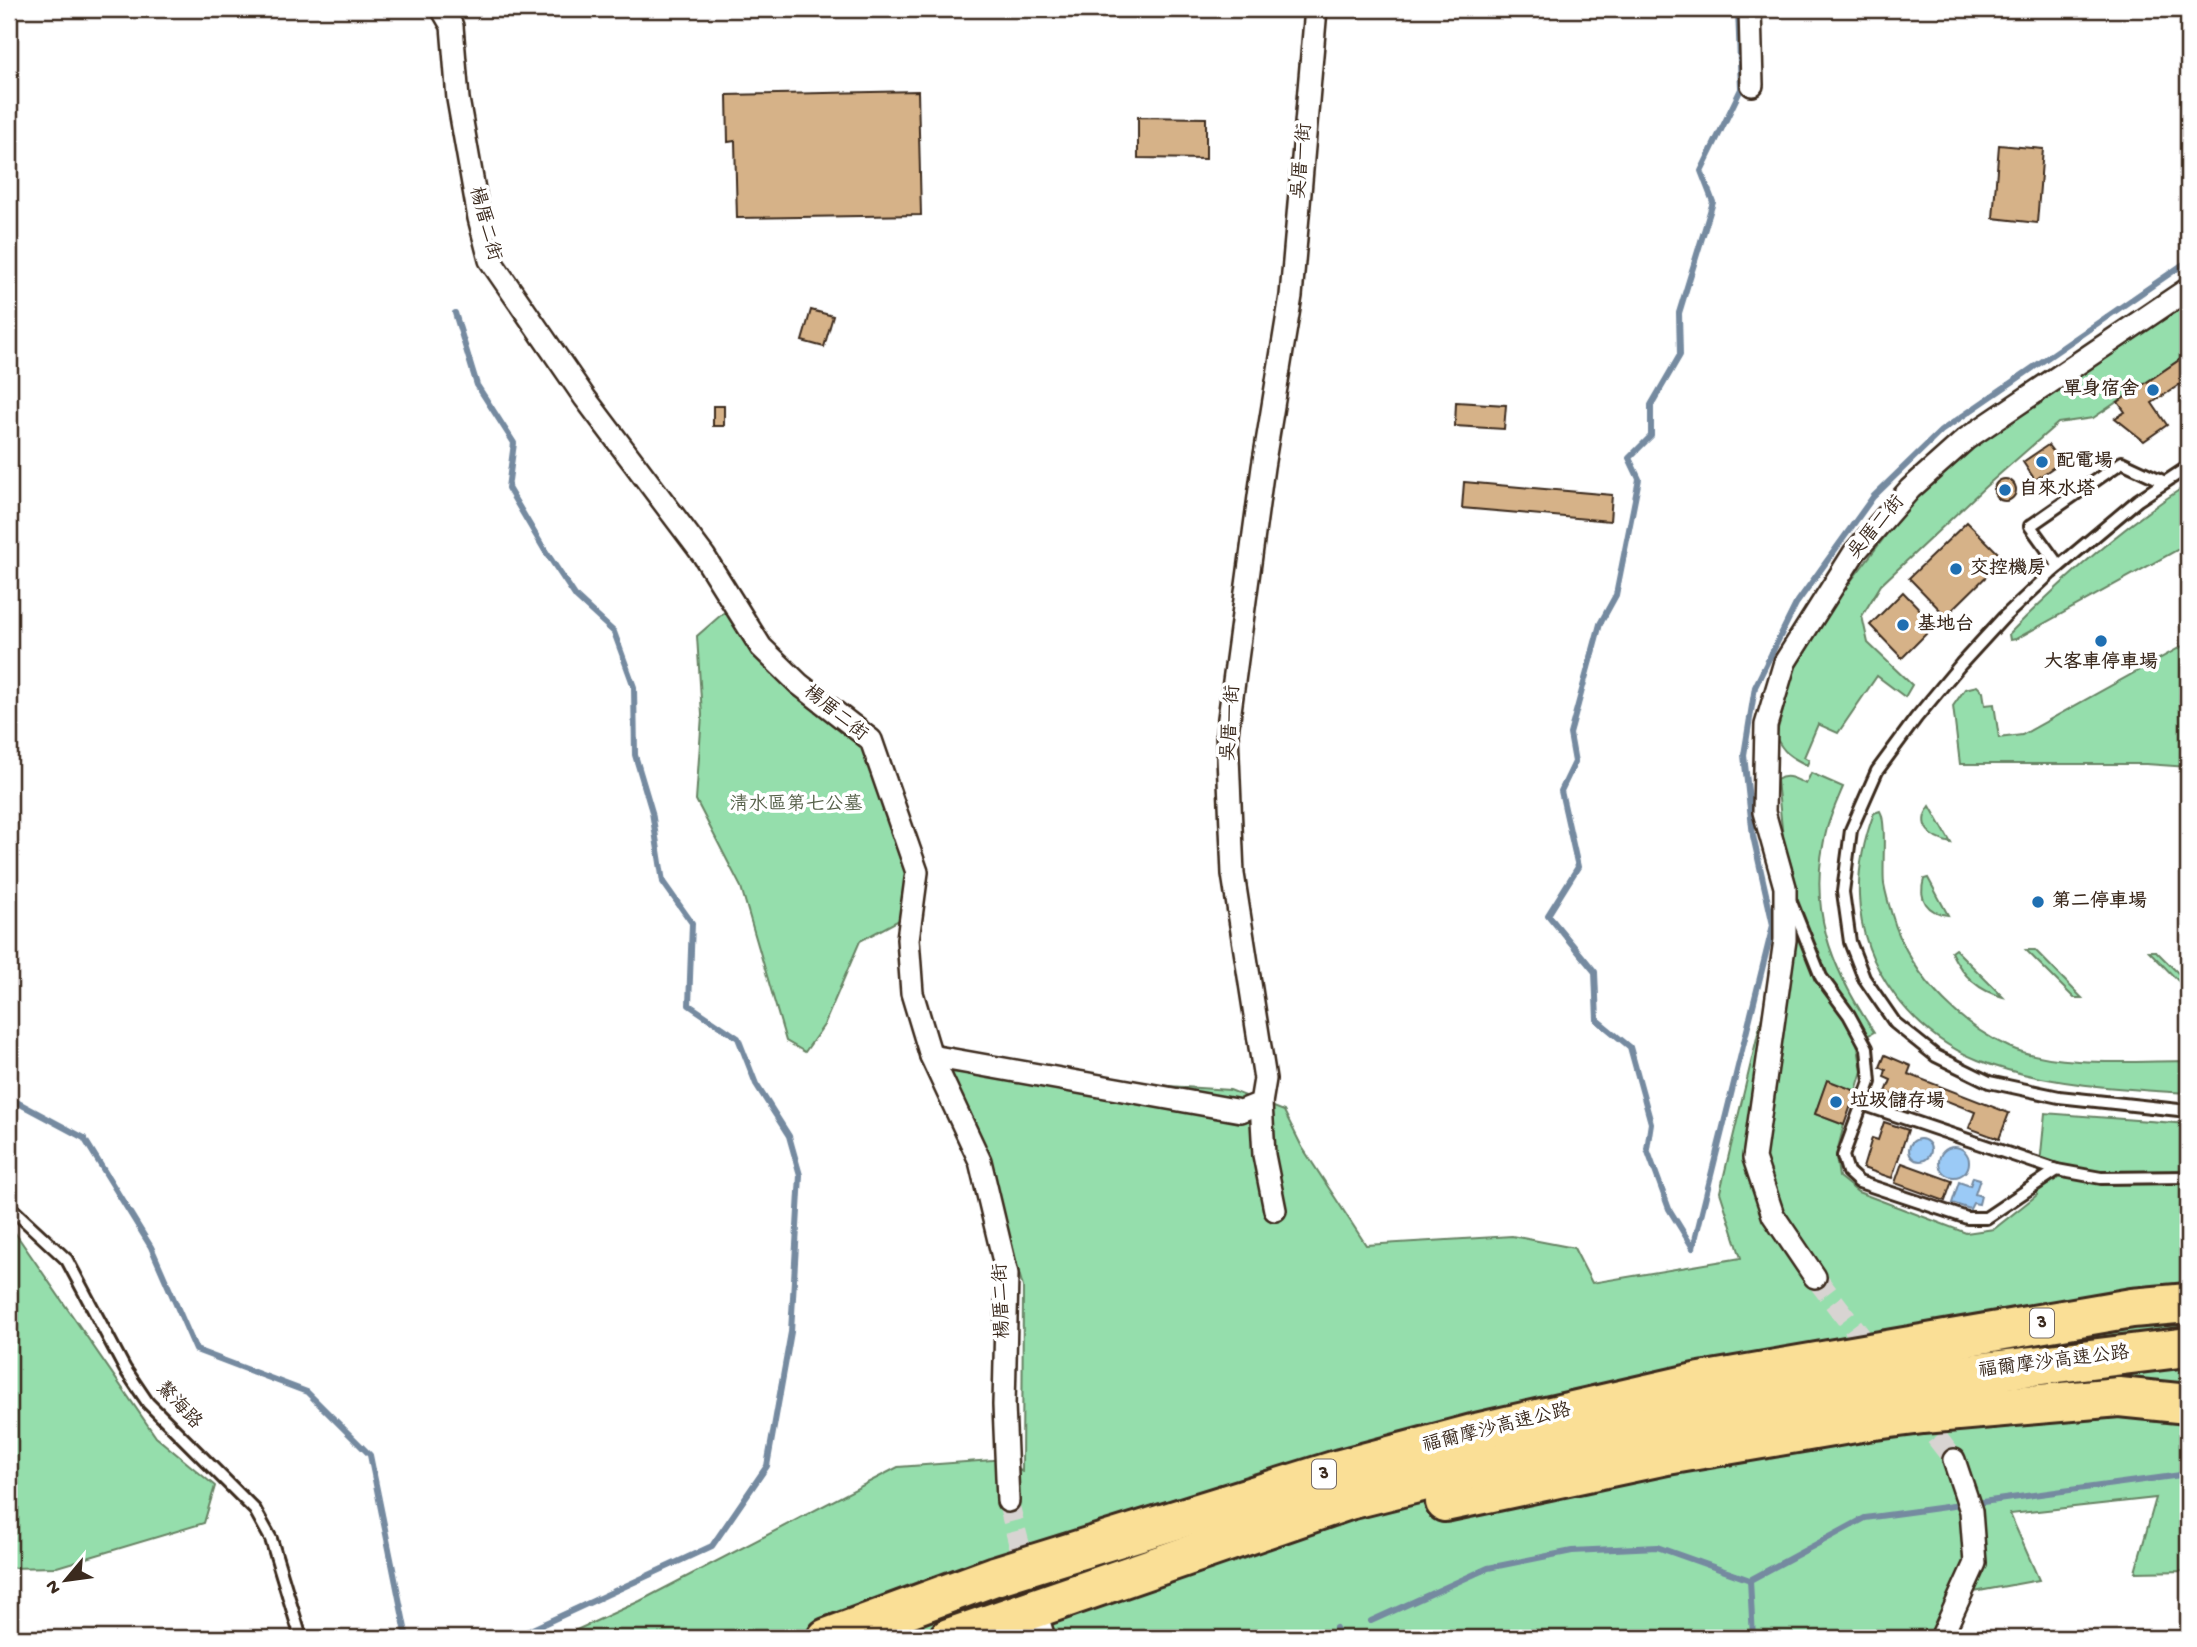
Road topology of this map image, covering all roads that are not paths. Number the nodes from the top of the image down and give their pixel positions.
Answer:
1 (442, 9) edge
2 (1316, 9) edge
3 (1750, 9) edge
4 (1752, 85) dead end
5 (2188, 289) edge
6 (2188, 467) edge
7 (2165, 482) junction
8 (2059, 566) junction
9 (1785, 887) junction
10 (931, 1056) junction
11 (1261, 1103) junction
12 (1862, 1104) junction
13 (2188, 1111) edge
14 (2057, 1170) junction
15 (2188, 1177) edge
16 (9, 1206) edge
17 (1275, 1210) dead end
18 (1815, 1277) tunnel mouth
19 (2188, 1303) edge
20 (2188, 1347) edge
21 (2188, 1404) edge
22 (1954, 1460) tunnel mouth
23 (1008, 1501) tunnel mouth
24 (301, 1638) edge
25 (827, 1638) edge
26 (950, 1638) edge
27 (1941, 1638) edge

1 - 10 street, 楊厝二街
2 - 11 street, 吳厝一街
3 - 4 street
5 - 9 street, 吳厝二街
6 - 7 lane
7 - 8 lane
7 - 8 lane
8 - 13 lane
9 - 12 lane
9 - 18 street, 吳厝二街
10 - 11 street
10 - 23 street, 楊厝二街
11 - 17 street, 吳厝一街
12 - 14 lane
12 - 14 lane
14 - 15 lane
16 - 24 lane, 鰲海路
19 - 25 highway, 福爾摩沙高速公路 / 3
20 - 26 highway, 福爾摩沙高速公路 / 3
21 - 26 highway
22 - 27 street

